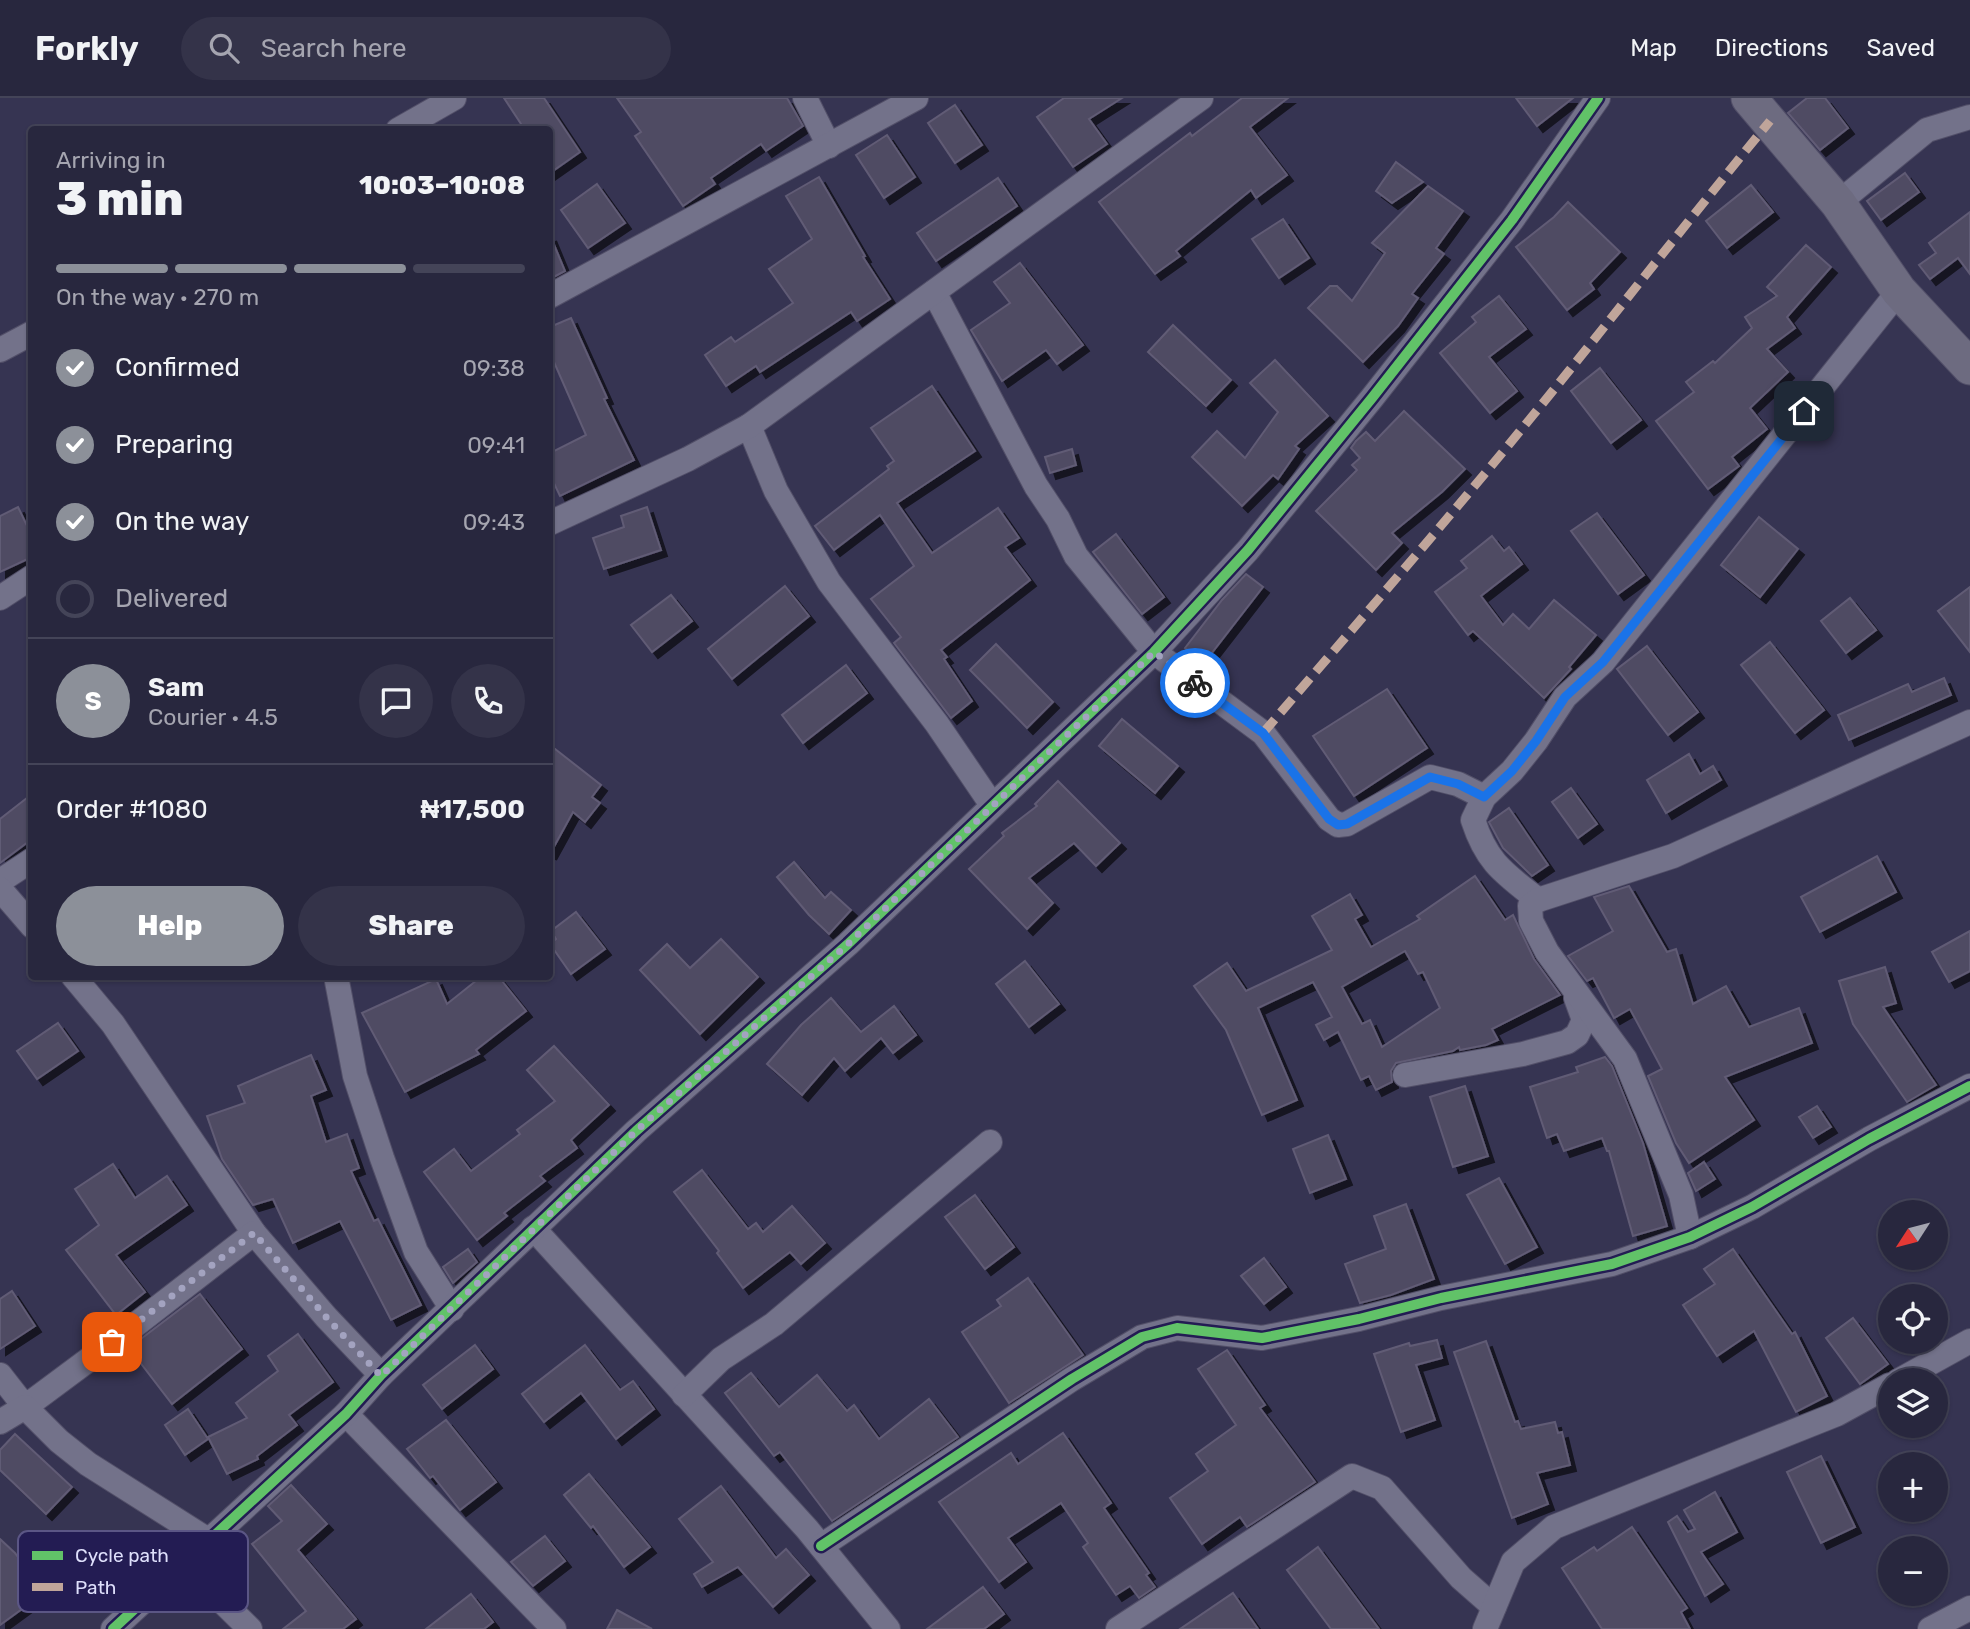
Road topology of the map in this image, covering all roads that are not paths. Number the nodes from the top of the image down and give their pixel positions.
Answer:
1 (454, 98) edge
2 (805, 98) edge
3 (916, 98) edge
4 (1201, 98) edge
5 (1598, 98) edge
6 (1749, 98) edge
7 (1970, 117) edge
8 (405, 126) edge
9 (829, 146) junction
10 (1838, 203) junction
11 (1899, 290) junction
12 (934, 292) junction
13 (553, 294) edge
14 (28, 335) edge
15 (0, 350) edge
16 (1970, 367) edge
17 (749, 426) junction
18 (553, 522) edge
19 (28, 580) edge
20 (0, 598) edge
21 (1154, 652) junction
22 (1970, 722) edge
23 (1484, 797) junction
24 (992, 805) junction
25 (28, 863) edge
26 (0, 881) edge
27 (0, 889) edge
28 (1538, 900) junction
29 (28, 921) edge
30 (76, 980) edge
31 (338, 980) edge
32 (1570, 985) junction
33 (1405, 1075) dead end
34 (1970, 1086) edge
35 (990, 1142) dead end
36 (533, 1228) junction
37 (254, 1233) junction
38 (1690, 1237) junction
39 (452, 1309) junction
40 (1970, 1341) edge
41 (1921, 1368) edge
42 (0, 1375) edge
43 (381, 1376) junction
44 (1878, 1392) edge
45 (684, 1395) junction
46 (24, 1407) junction
47 (346, 1414) junction
48 (0, 1422) edge
49 (195, 1531) edge
50 (217, 1531) edge
51 (821, 1546) junction
52 (1970, 1608) edge
53 (131, 1612) edge
54 (233, 1612) edge
55 (1490, 1618) edge
56 (113, 1629) edge
57 (250, 1629) edge
58 (554, 1629) edge
59 (888, 1629) edge
60 (1118, 1629) edge
61 (1930, 1629) edge

1 - 8 street
2 - 9 street
3 - 9 street
4 - 12 street
5 - 21 street
6 - 10 street
7 - 10 street
9 - 13 street
10 - 11 street
11 - 16 street
11 - 23 street
12 - 17 street
12 - 21 street
14 - 15 street
17 - 18 street
17 - 24 street
19 - 20 street
21 - 23 street
21 - 24 street
22 - 28 street
23 - 28 street
24 - 36 street
25 - 26 street
27 - 29 street
28 - 32 street
30 - 37 street
31 - 39 street
32 - 33 street
32 - 38 street
34 - 38 street
35 - 45 street
36 - 39 street
36 - 45 street
37 - 43 street
37 - 46 street
38 - 51 street
39 - 43 street
40 - 41 street
42 - 46 street
43 - 47 street
44 - 55 street
45 - 51 street
46 - 48 street
46 - 49 street
47 - 50 street
47 - 58 street
51 - 59 street
52 - 61 street
53 - 56 street
54 - 57 street
55 - 60 street

